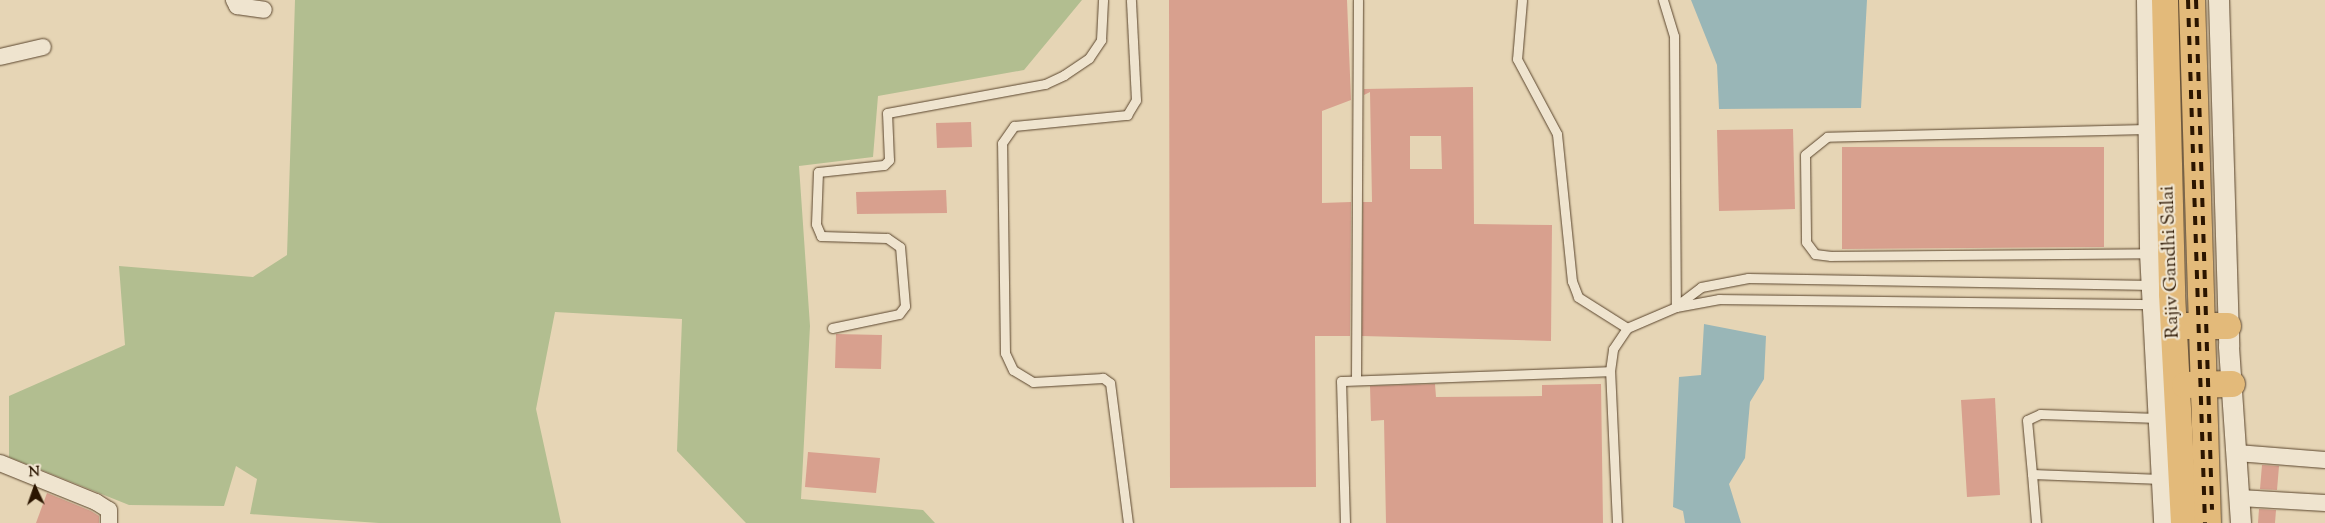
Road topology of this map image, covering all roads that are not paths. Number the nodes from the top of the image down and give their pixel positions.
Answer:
1 (234, 0) edge
2 (1103, 0) edge
3 (1131, 0) edge
4 (1358, 0) edge
5 (1522, 0) edge
6 (1663, 0) edge
7 (2147, 0) edge
8 (2165, 0) edge
9 (2192, 0) edge
10 (2218, 0) edge
11 (264, 10) dead end
12 (44, 46) dead end
13 (0, 57) edge
14 (2146, 129) junction
15 (2150, 254) junction
16 (2164, 301) junction
17 (1676, 307) junction
18 (2200, 326) junction
19 (2228, 326) junction
20 (832, 328) dead end
21 (1627, 328) junction
22 (1610, 371) junction
23 (1356, 380) junction
24 (2232, 384) junction
25 (2203, 385) junction
26 (2177, 386) junction
27 (2158, 418) junction
28 (2237, 453) junction
29 (2325, 460) edge
30 (0, 463) edge
31 (2032, 474) junction
32 (2161, 480) junction
33 (2240, 498) junction
34 (2325, 503) edge
35 (109, 523) edge
36 (1128, 523) edge
37 (1345, 523) edge
38 (1617, 523) edge
39 (2036, 523) edge
40 (2164, 523) edge
41 (2184, 523) edge
42 (2208, 523) edge
43 (2241, 523) edge

1 - 11 street
2 - 20 lane
3 - 36 lane
4 - 23 lane
5 - 21 lane
6 - 17 lane
7 - 14 street
8 - 16 main road, Rajiv Gandhi Salai
9 - 18 main road, Rajiv Gandhi Salai
10 - 19 street
12 - 13 street
14 - 15 street
14 - 15 lane
15 - 16 street
16 - 17 lane
16 - 17 lane
16 - 18 main road
16 - 26 main road, Rajiv Gandhi Salai
16 - 27 street
17 - 21 lane
18 - 19 main road
18 - 25 main road, Rajiv Gandhi Salai
19 - 24 street
21 - 22 lane
22 - 23 lane
22 - 38 lane
23 - 37 lane
24 - 25 main road
24 - 28 street
25 - 26 main road
25 - 42 main road, Rajiv Gandhi Salai
26 - 41 main road, Rajiv Gandhi Salai
27 - 31 lane
27 - 32 street
28 - 29 street
28 - 33 street
30 - 35 street
31 - 32 lane
31 - 39 lane
32 - 40 street
33 - 34 street
33 - 43 street

